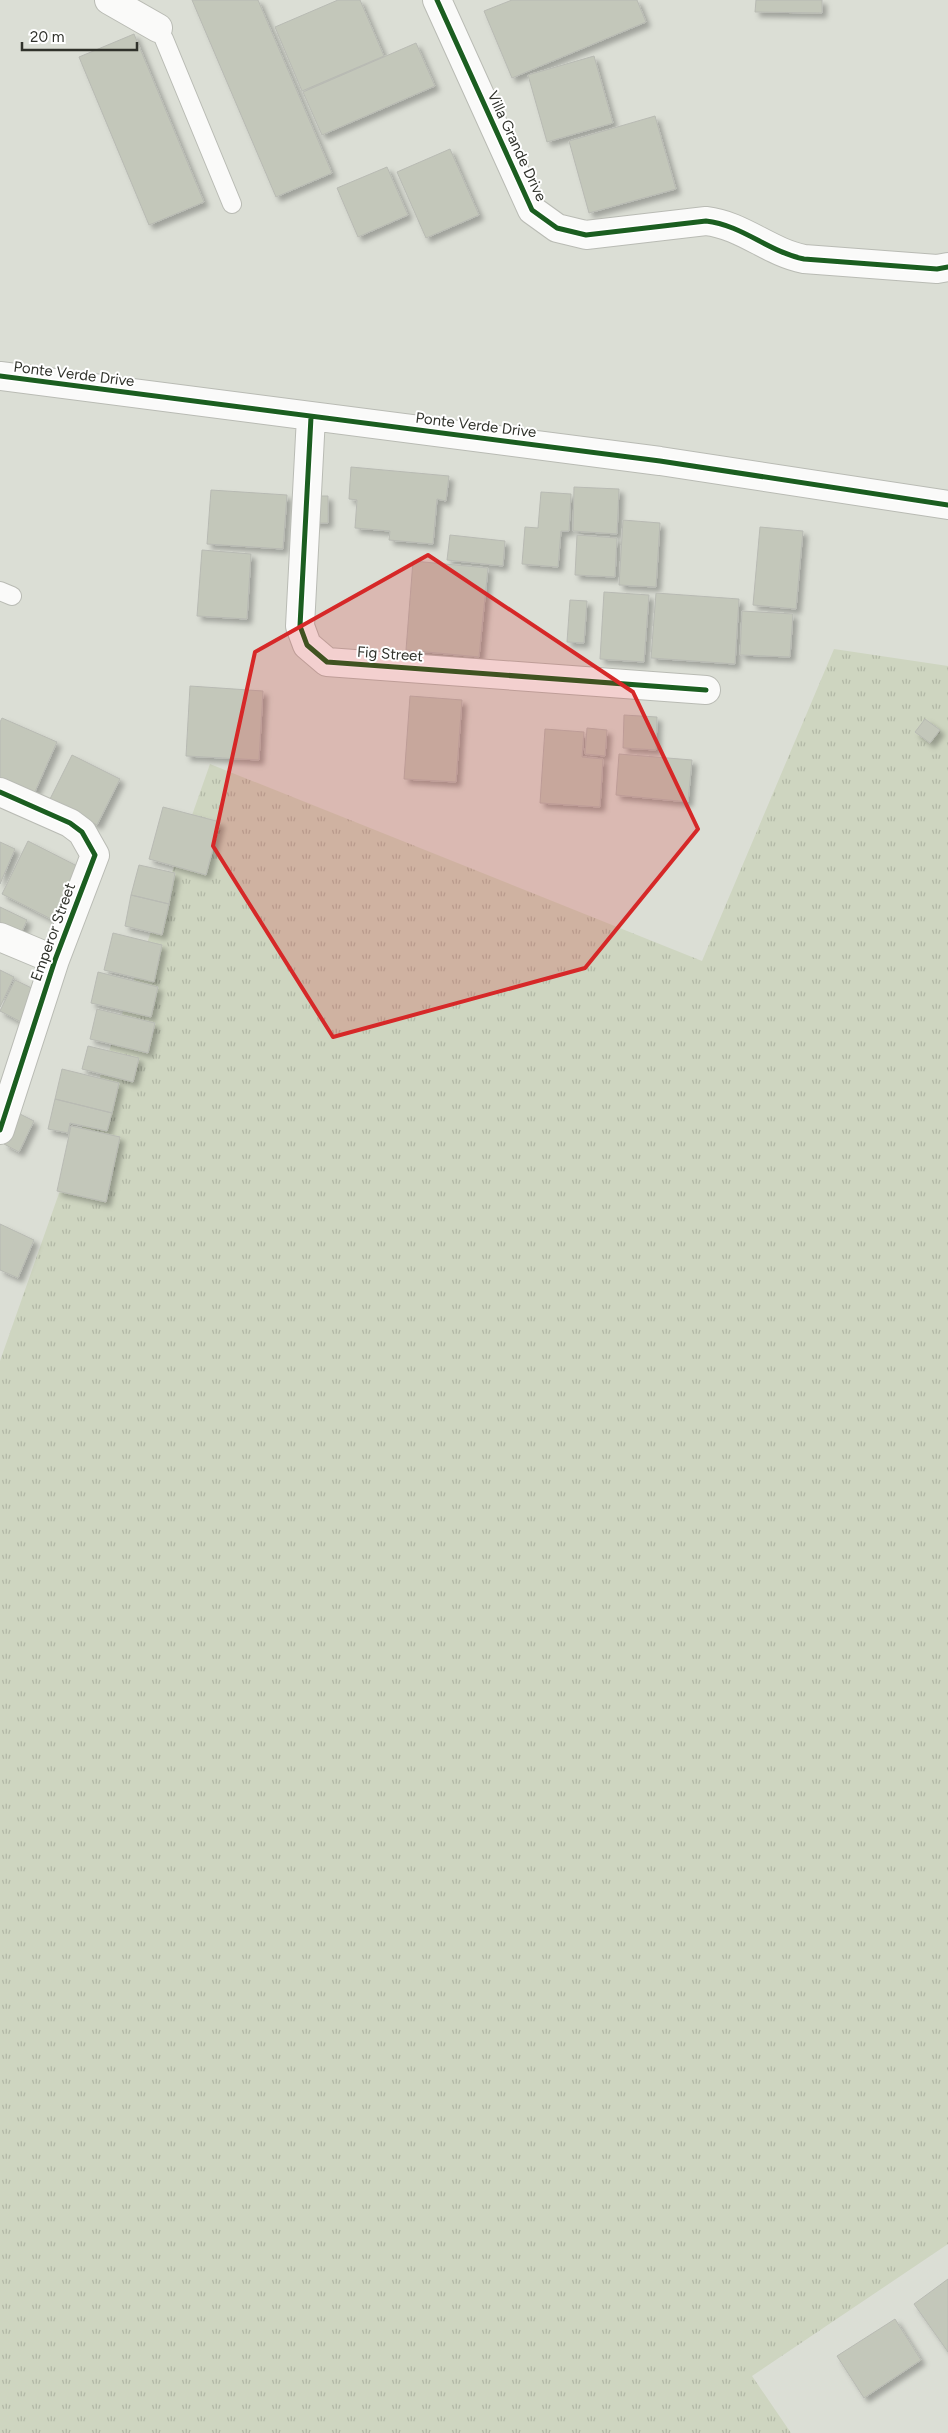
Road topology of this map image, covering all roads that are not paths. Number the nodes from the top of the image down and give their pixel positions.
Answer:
1 (109, 0) edge
2 (437, 0) edge
3 (158, 28) joint
4 (232, 204) dead end
5 (948, 267) edge
6 (0, 376) edge
7 (311, 417) junction
8 (948, 505) edge
9 (706, 690) dead end
10 (0, 792) edge
11 (0, 937) edge
12 (55, 960) junction
13 (0, 1128) edge

1 - 3 street
2 - 5 street, Villa Grande Drive
3 - 4 lane
6 - 7 street, Ponte Verde Drive
7 - 8 street, Ponte Verde Drive
7 - 9 street, Fig Street
10 - 12 street, Emperor Street
11 - 12 street
12 - 13 street, Emperor Street

